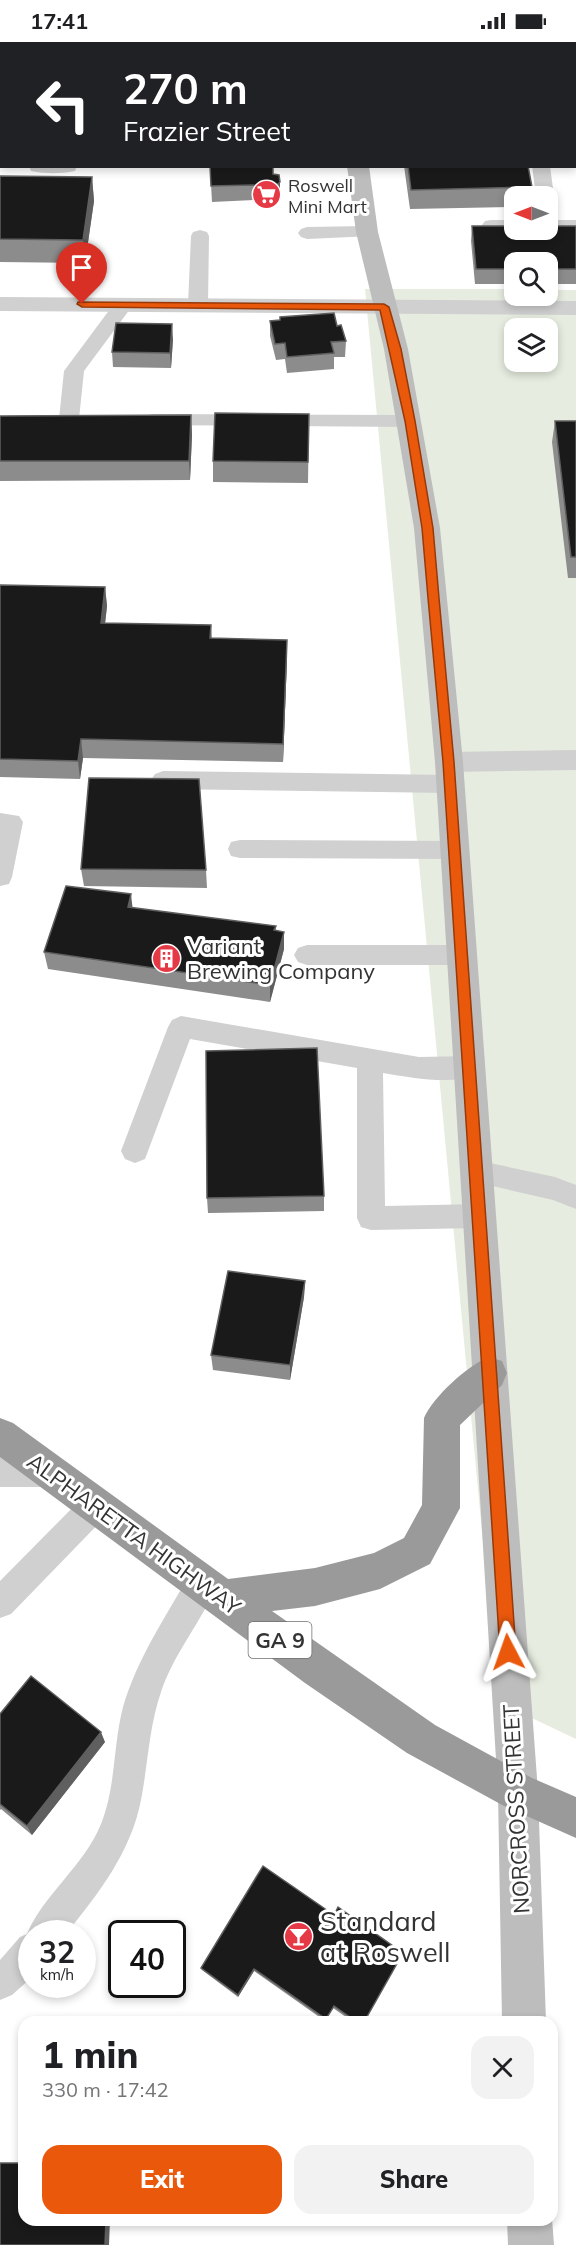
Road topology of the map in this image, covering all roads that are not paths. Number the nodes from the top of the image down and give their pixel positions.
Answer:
1 (358, 168) edge
2 (541, 168) edge
3 (544, 186) edge
4 (558, 222) edge
5 (491, 225) edge
6 (504, 225) edge
7 (576, 225) edge
8 (367, 232) junction
9 (308, 233) dead end
10 (200, 236) dead end
11 (0, 304) edge
12 (123, 305) junction
13 (198, 305) junction
14 (384, 307) junction
15 (576, 308) edge
16 (46, 419) edge
17 (69, 419) junction
18 (93, 419) edge
19 (140, 420) edge
20 (410, 421) junction
21 (576, 760) edge
22 (449, 773) junction
23 (144, 779) edge
24 (0, 822) edge
25 (240, 849) dead end
26 (454, 850) junction
27 (0, 877) edge
28 (307, 955) dead end
29 (461, 955) junction
30 (370, 1059) junction
31 (470, 1067) junction
32 (135, 1151) dead end
33 (476, 1172) junction
34 (576, 1197) edge
35 (479, 1216) junction
36 (489, 1373) junction
37 (0, 1435) edge
38 (0, 1470) edge
39 (47, 1470) junction
40 (96, 1505) junction
41 (213, 1591) junction
42 (0, 1603) edge
43 (518, 1792) junction
44 (576, 1818) edge
45 (55, 1920) edge
46 (18, 1966) edge
47 (0, 1983) edge
48 (524, 2016) edge
49 (530, 2226) edge
50 (531, 2245) edge

1 - 8 street, NORCROSS STREET
2 - 3 lane
4 - 7 lane
5 - 6 lane
8 - 9 lane
8 - 14 street, NORCROSS STREET
10 - 13 lane
11 - 12 street
12 - 13 street
12 - 17 lane
13 - 14 street
14 - 15 street
14 - 20 street, NORCROSS STREET
16 - 17 lane
17 - 18 lane
19 - 20 lane
20 - 22 street, NORCROSS STREET
21 - 22 street
22 - 23 lane
22 - 26 street, NORCROSS STREET
24 - 27 lane
25 - 26 lane
26 - 29 street, NORCROSS STREET
28 - 29 lane
29 - 31 street, NORCROSS STREET
30 - 31 lane
30 - 32 lane
30 - 35 lane
31 - 33 street, NORCROSS STREET
33 - 34 lane
33 - 35 street, NORCROSS STREET
35 - 36 street, NORCROSS STREET
36 - 41 highway
36 - 43 street, NORCROSS STREET
37 - 39 highway, ALPHARETTA HIGHWAY / GA 9
38 - 39 street
39 - 40 highway, ALPHARETTA HIGHWAY / GA 9
40 - 41 highway, ALPHARETTA HIGHWAY / GA 9
40 - 42 lane
41 - 43 highway, ALPHARETTA HIGHWAY / GA 9
41 - 45 lane
43 - 44 highway, ALPHARETTA HIGHWAY / GA 9
43 - 48 street, NORCROSS STREET
46 - 47 lane
49 - 50 street

